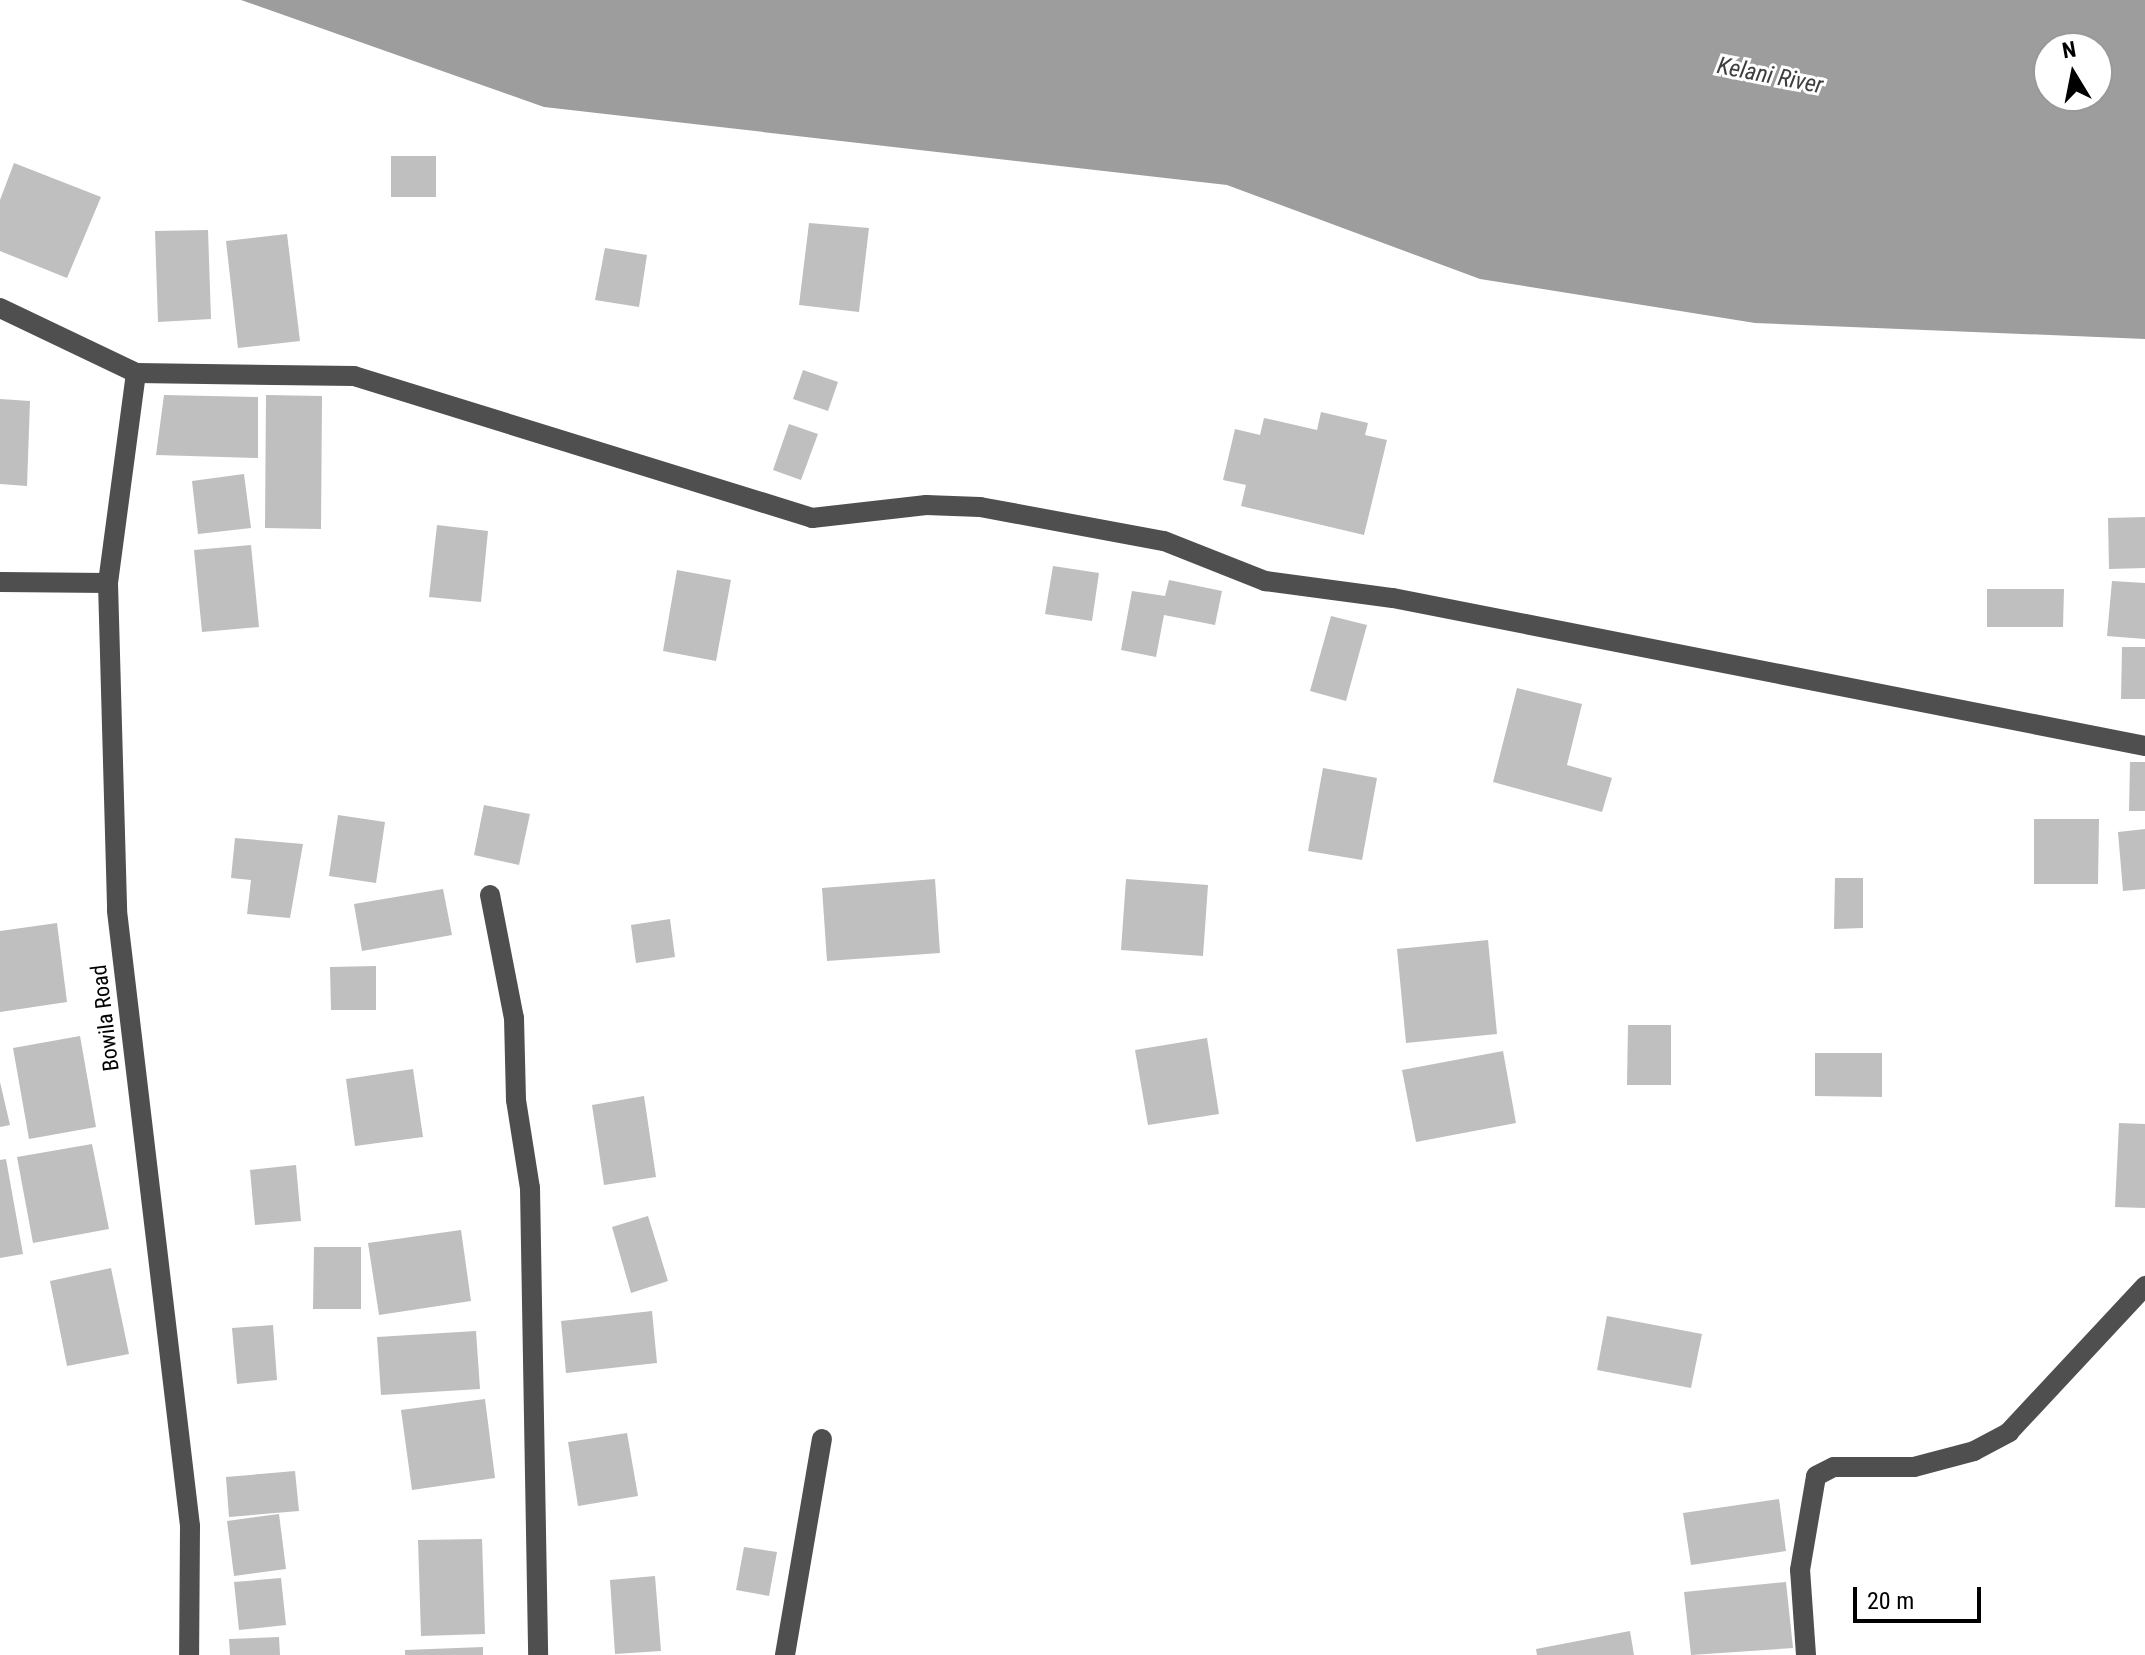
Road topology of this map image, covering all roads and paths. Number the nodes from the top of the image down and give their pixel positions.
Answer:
1 (0, 308) edge
2 (136, 373) junction
3 (0, 582) edge
4 (108, 583) junction
5 (2145, 746) edge
6 (490, 895) dead end
7 (2145, 1286) edge
8 (822, 1439) dead end
9 (189, 1655) edge
10 (538, 1655) edge
11 (785, 1655) edge
12 (1806, 1655) edge

1 - 2 street
2 - 4 street, Bowila Road
2 - 5 street
3 - 4 street
4 - 9 street, Bowila Road
6 - 10 street
7 - 12 street
8 - 11 street

